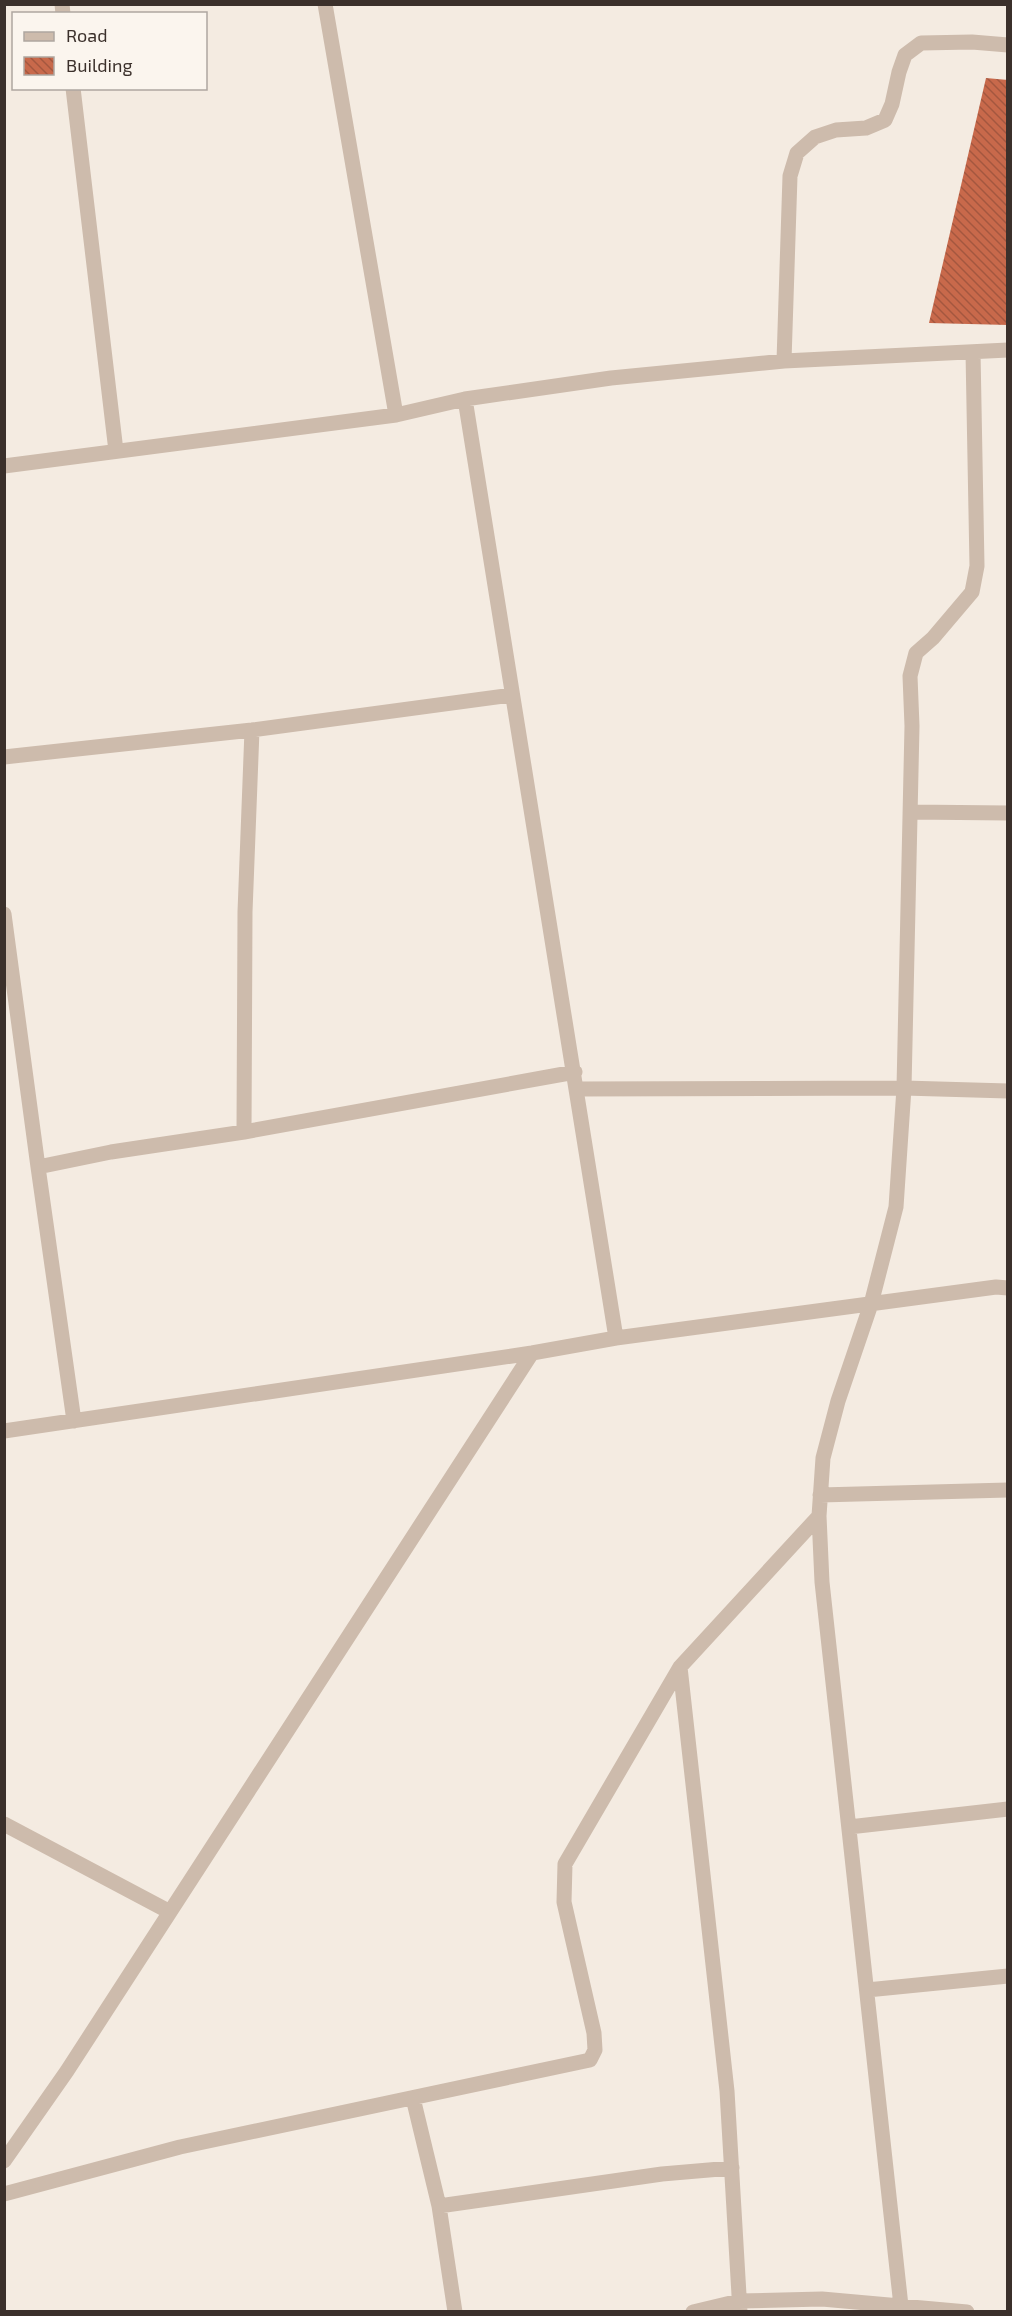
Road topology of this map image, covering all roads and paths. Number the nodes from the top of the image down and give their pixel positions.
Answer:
1 (325, 4) edge
2 (1008, 45) edge
3 (73, 90) edge
4 (1008, 350) edge
5 (973, 352) junction
6 (784, 361) junction
7 (465, 399) junction
8 (396, 415) junction
9 (116, 451) junction
10 (4, 466) edge
11 (512, 695) junction
12 (252, 730) junction
13 (4, 757) edge
14 (910, 812) junction
15 (1008, 813) edge
16 (4, 914) edge
17 (575, 1072) junction
18 (904, 1088) junction
19 (577, 1089) junction
20 (1008, 1091) edge
21 (244, 1132) junction
22 (38, 1167) junction
23 (1008, 1287) edge
24 (871, 1304) junction
25 (616, 1338) junction
26 (532, 1353) junction
27 (74, 1421) junction
28 (4, 1431) edge
29 (1008, 1490) edge
30 (820, 1495) junction
31 (819, 1516) junction
32 (680, 1667) junction
33 (1008, 1809) edge
34 (4, 1824) edge
35 (849, 1827) junction
36 (170, 1912) junction
37 (1008, 1976) edge
38 (867, 1990) junction
39 (413, 2098) junction
40 (4, 2161) edge
41 (732, 2168) junction
42 (4, 2194) edge
43 (439, 2206) junction
44 (740, 2306) edge
45 (901, 2306) junction
46 (455, 2312) edge
47 (693, 2312) edge
48 (967, 2312) edge

1 - 8 street
2 - 6 street
3 - 9 street
4 - 5 street
5 - 6 street
5 - 14 street
6 - 7 street
7 - 8 street
7 - 11 street
8 - 9 street
9 - 10 street
11 - 12 street
11 - 17 street
12 - 13 street
12 - 21 street
14 - 15 street
14 - 18 street
16 - 22 street
17 - 19 street
17 - 21 street
18 - 19 street
18 - 20 street
18 - 24 street
19 - 25 street
21 - 22 street
22 - 27 street
23 - 24 street
24 - 25 street
24 - 30 street
25 - 26 street
26 - 27 street
26 - 36 street
27 - 28 street
29 - 30 street
30 - 31 street
31 - 32 street
31 - 35 street
32 - 39 street
32 - 41 street
33 - 35 street
34 - 36 street
35 - 38 street
36 - 40 street
37 - 38 street
38 - 45 street
39 - 42 street
39 - 43 street
41 - 43 street
41 - 44 street
43 - 46 street
44 - 45 street
44 - 47 street
45 - 48 street

